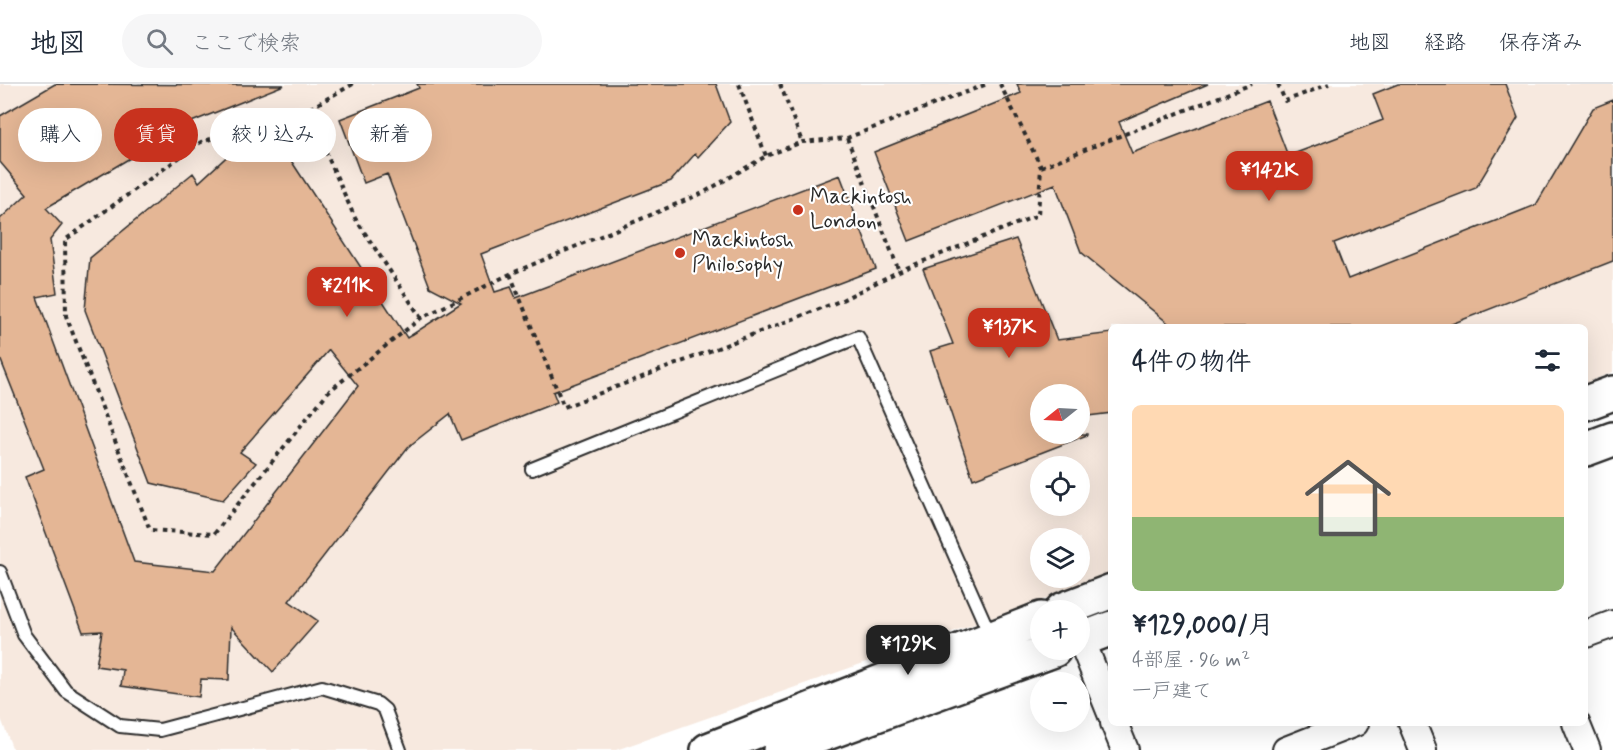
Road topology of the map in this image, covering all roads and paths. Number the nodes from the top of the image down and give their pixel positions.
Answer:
1 (353, 84) edge
2 (739, 84) edge
3 (780, 84) edge
4 (987, 84) edge
5 (1000, 84) edge
6 (1252, 84) edge
7 (1278, 84) edge
8 (1329, 84) edge
9 (311, 108) edge
10 (848, 138) junction
11 (210, 139) edge
12 (802, 142) junction
13 (766, 156) junction
14 (330, 162) edge
15 (1041, 167) junction
16 (899, 271) junction
17 (510, 274) junction
18 (421, 318) junction
19 (1613, 393) edge
20 (1588, 402) edge
21 (1613, 439) edge
22 (1588, 448) edge
23 (532, 470) dead end
24 (0, 572) edge
25 (1108, 593) edge
26 (1088, 600) edge
27 (1030, 623) edge
28 (1613, 624) edge
29 (1108, 630) edge
30 (1588, 633) edge
31 (1090, 636) edge
32 (992, 638) junction
33 (1030, 658) edge
34 (1081, 660) edge
35 (1108, 709) edge
36 (1115, 726) edge
37 (1347, 726) edge
38 (1414, 726) edge
39 (1577, 726) edge
40 (400, 750) edge
41 (708, 750) edge
42 (780, 750) edge
43 (1125, 750) edge
44 (1286, 750) edge
45 (1423, 750) edge
46 (1587, 750) edge

1 - 9 path
2 - 13 path
3 - 12 path
4 - 10 path
5 - 15 path
6 - 15 path
7 - 8 path
10 - 12 path
10 - 16 path
11 - 18 path
12 - 13 path
13 - 17 path
14 - 18 path
15 - 16 path
16 - 17 path
17 - 18 path
19 - 20 street
21 - 22 street
23 - 32 lane
24 - 40 lane
25 - 26 street
27 - 32 street
28 - 30 street
29 - 31 street
32 - 41 street
33 - 42 street
34 - 35 street
36 - 43 street
37 - 44 street
38 - 45 street
39 - 46 street

